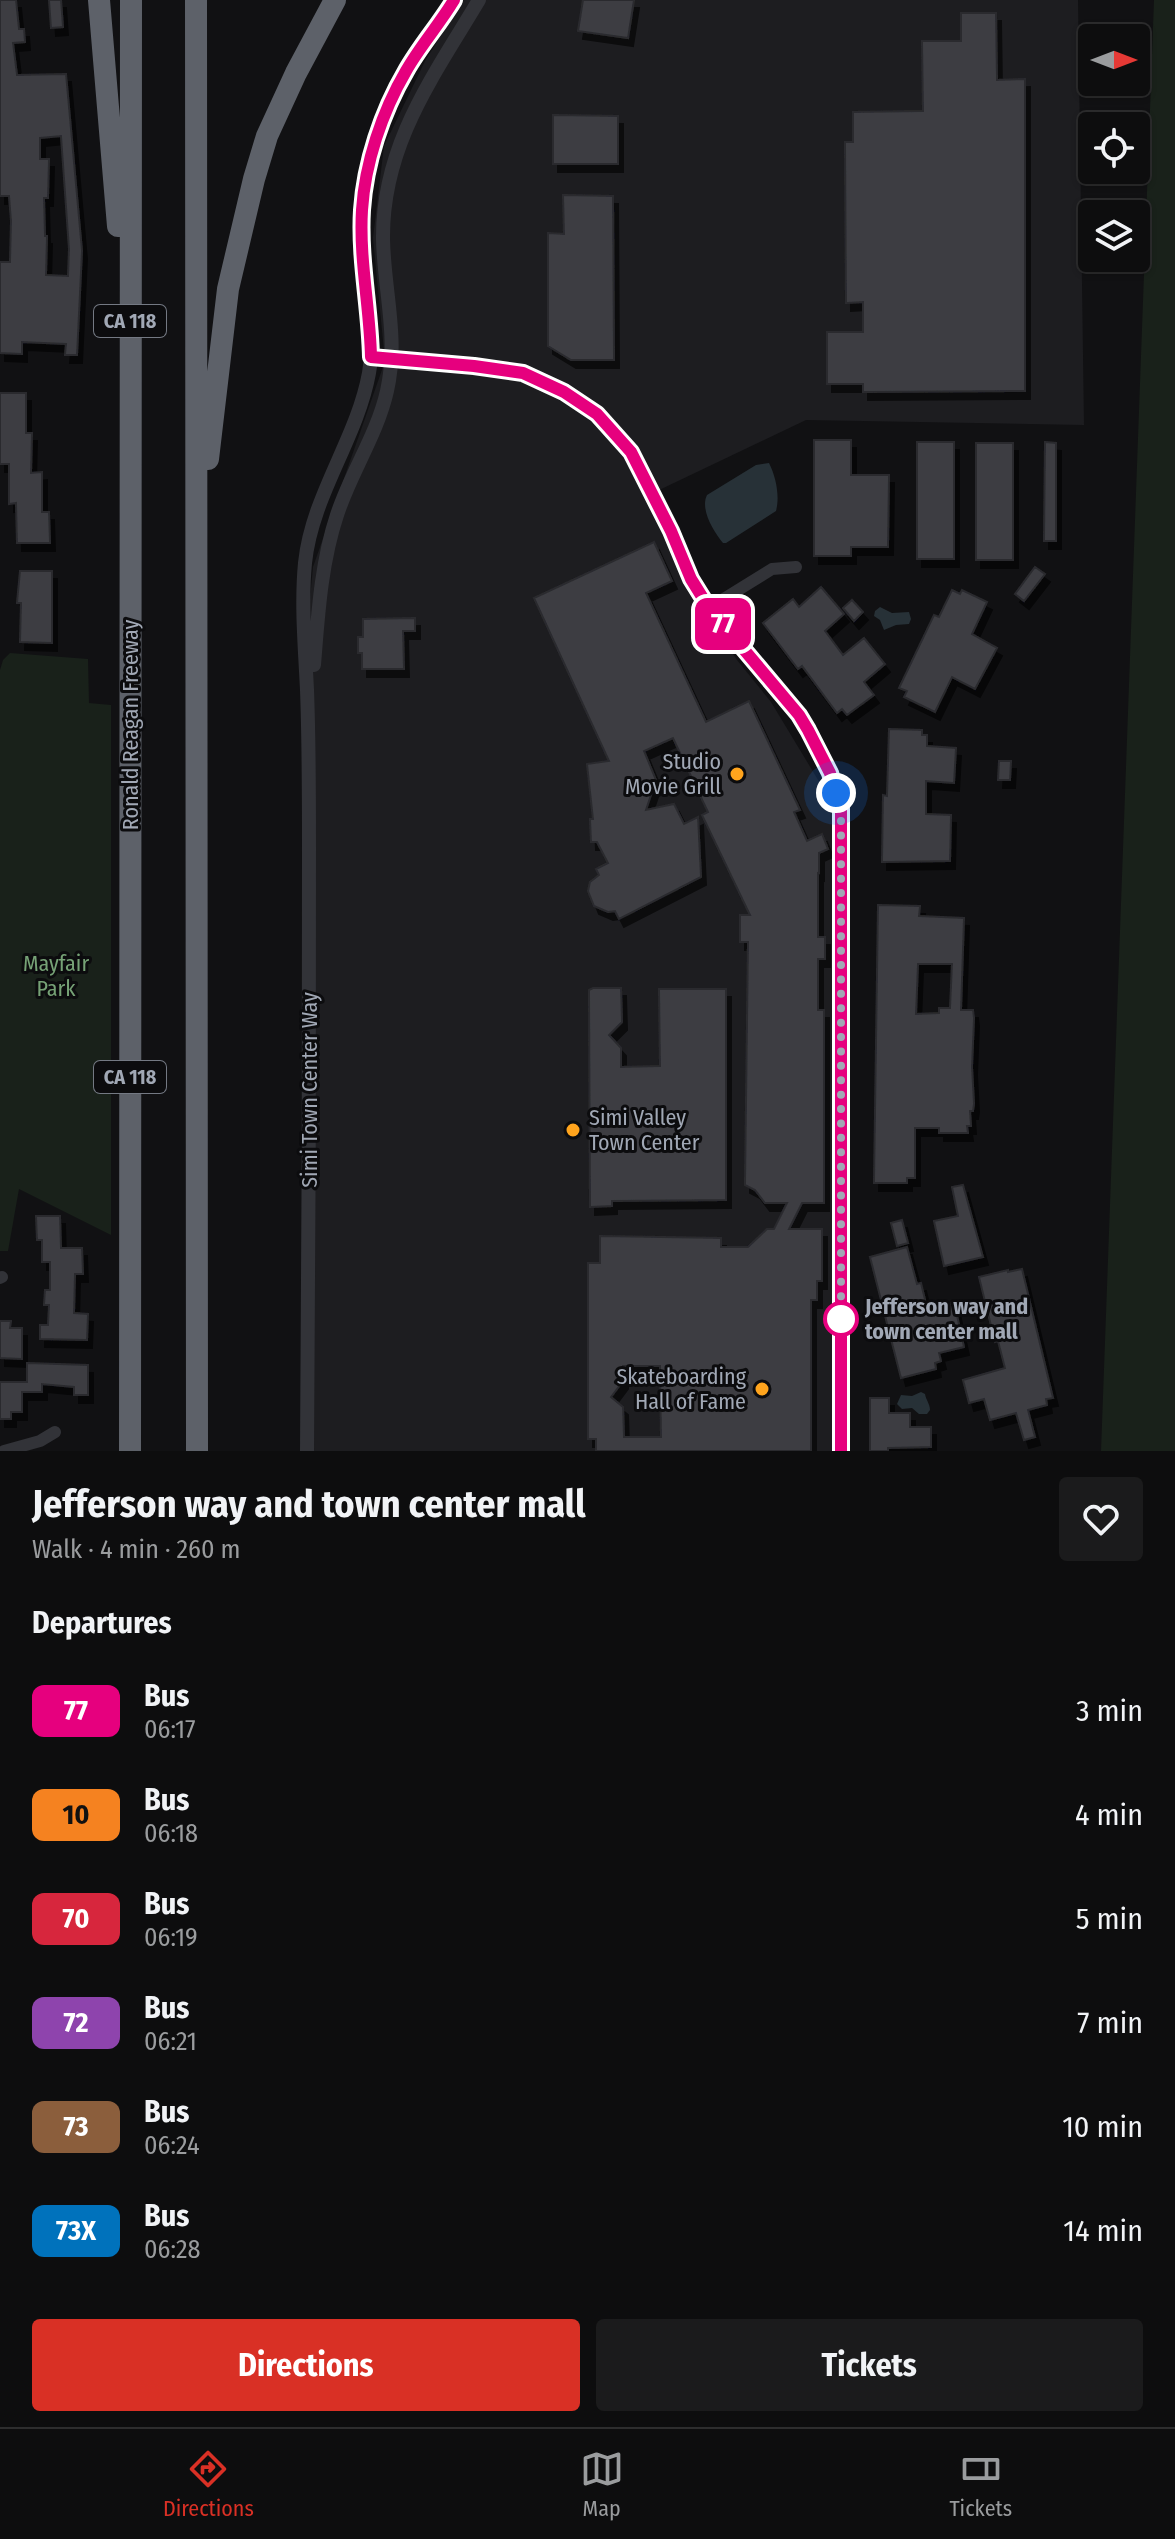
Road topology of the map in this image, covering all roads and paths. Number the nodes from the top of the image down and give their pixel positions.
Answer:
1 (99, 0) edge
2 (131, 0) edge
3 (196, 0) edge
4 (335, 0) edge
5 (454, 0) edge
6 (479, 0) edge
7 (130, 347) junction
8 (371, 357) junction
9 (391, 358) junction
10 (196, 559) junction
11 (796, 567) dead end
12 (709, 608) junction
13 (308, 729) junction
14 (55, 1432) dead end
15 (4, 1451) edge
16 (130, 1451) edge
17 (197, 1451) edge
18 (307, 1451) edge
19 (841, 1451) edge

1 - 7 highway
2 - 7 highway, Ronald Reagan Freeway / CA 118
3 - 10 highway, CA 118
4 - 10 highway
5 - 8 street, Simi Town Center Way
6 - 9 street, Simi Town Center Way
7 - 16 highway, Ronald Reagan Freeway / CA 118
8 - 9 street
8 - 13 street, Simi Town Center Way
9 - 12 street
9 - 13 street, Simi Town Center Way
10 - 17 highway, CA 118
11 - 12 street
12 - 19 street
13 - 18 street, Simi Town Center Way
14 - 15 street

